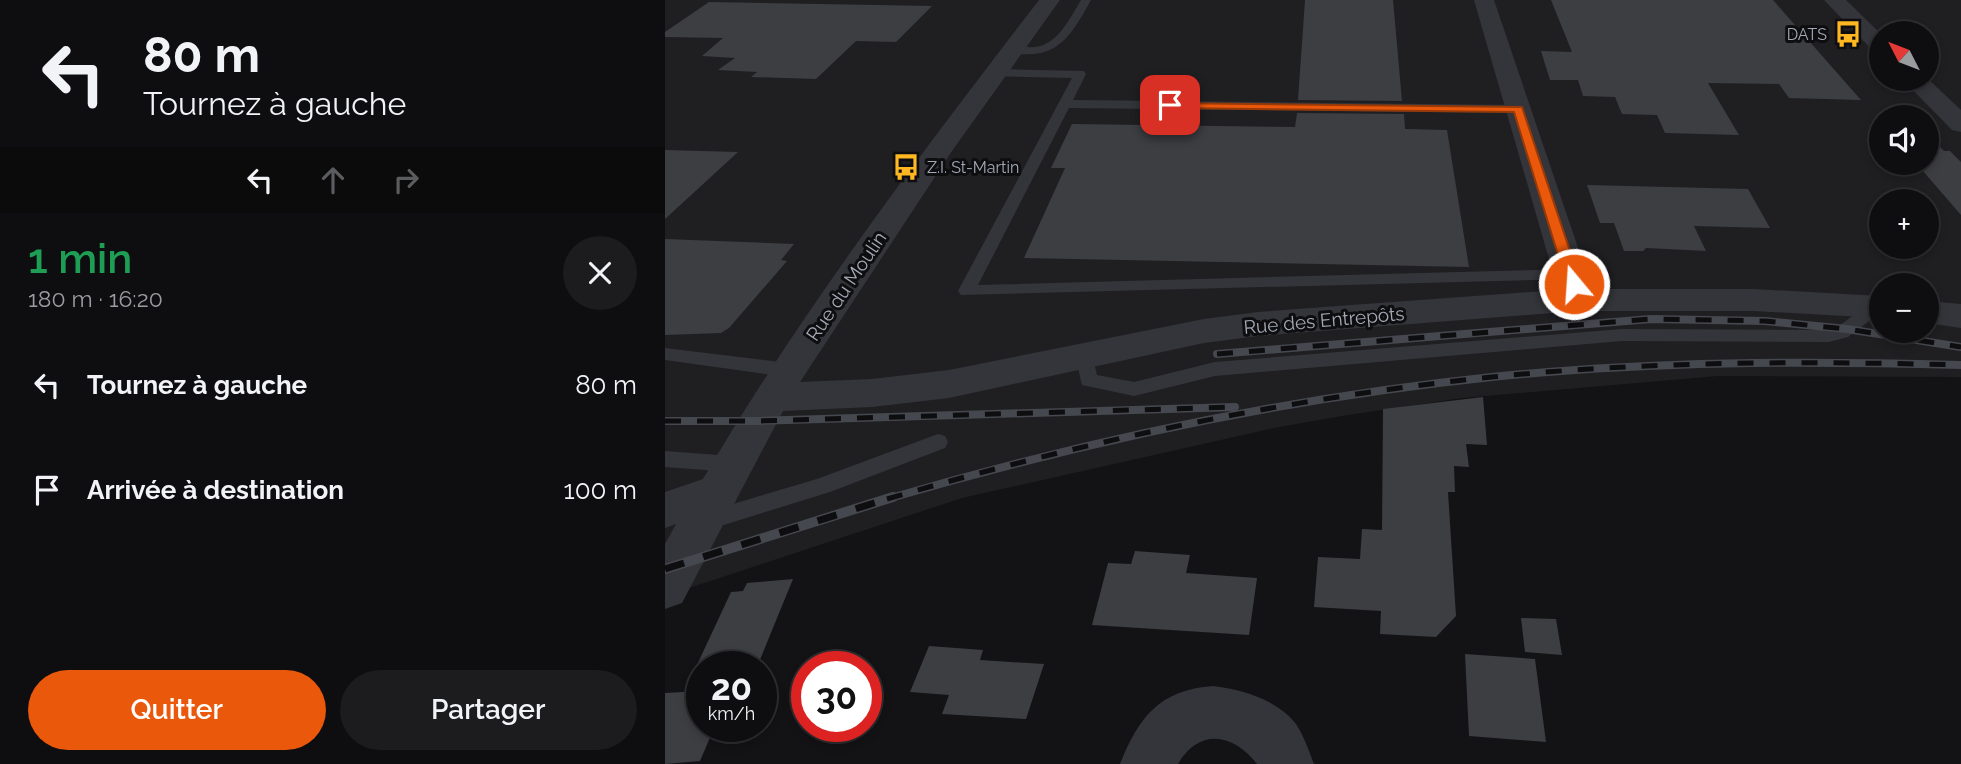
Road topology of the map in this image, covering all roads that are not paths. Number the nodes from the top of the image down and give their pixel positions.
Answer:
1 (1050, 0) edge
2 (1086, 0) edge
3 (1484, 0) edge
4 (1834, 0) edge
5 (1869, 34) edge
6 (1003, 61) junction
7 (1927, 91) edge
8 (1064, 103) junction
9 (1518, 109) junction
10 (1961, 124) edge
11 (1574, 287) junction
12 (1869, 306) edge
13 (1939, 313) edge
14 (1869, 314) edge
15 (1961, 316) edge
16 (665, 354) edge
17 (1084, 356) junction
18 (780, 384) junction
19 (938, 442) dead end
20 (665, 459) edge
21 (704, 497) edge
22 (665, 588) edge
23 (1148, 764) edge
24 (1286, 764) edge

1 - 6 street, Rue du Moulin
2 - 6 lane
3 - 9 street
4 - 5 street
6 - 8 lane
6 - 18 street, Rue du Moulin
7 - 10 street
8 - 9 lane
8 - 11 lane
9 - 11 street
11 - 12 street, Rue des Entrepôts
11 - 17 street, Rue des Entrepôts
13 - 15 street
14 - 17 lane
16 - 18 lane
17 - 18 street, Rue des Entrepôts
18 - 21 street, Rue du Moulin
19 - 21 lane
20 - 21 lane
21 - 22 street, Rue du Moulin
23 - 24 street

